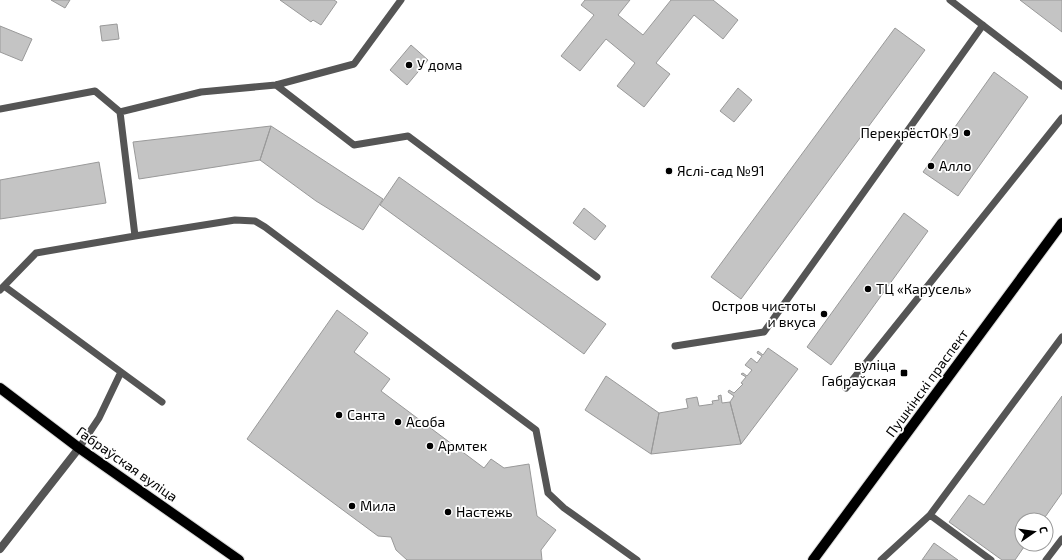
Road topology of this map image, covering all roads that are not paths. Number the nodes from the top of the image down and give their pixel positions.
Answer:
1 (950, 0) edge
2 (398, 1) edge
3 (983, 25) junction
4 (276, 84) junction
5 (1062, 86) edge
6 (0, 110) edge
7 (120, 112) junction
8 (1062, 118) edge
9 (1062, 223) edge
10 (135, 236) junction
11 (597, 277) dead end
12 (2, 288) edge
13 (1062, 337) edge
14 (675, 346) dead end
15 (121, 372) junction
16 (0, 388) edge
17 (846, 388) dead end
18 (162, 402) dead end
19 (79, 448) junction
20 (930, 515) junction
21 (1062, 539) edge
22 (0, 549) edge
23 (239, 560) edge
24 (637, 560) edge
25 (814, 560) edge
26 (881, 560) edge
27 (991, 560) edge
28 (1046, 560) edge

1 - 3 lane
2 - 4 lane
3 - 5 lane
3 - 14 lane
4 - 7 lane
4 - 11 lane
6 - 7 lane
7 - 10 lane
8 - 17 lane
9 - 25 main road, Пушкінскі праспект
10 - 12 lane
10 - 24 lane
12 - 15 lane
13 - 20 lane
15 - 18 lane
15 - 19 lane
16 - 19 main road, Габраўская вуліца
19 - 22 street
19 - 23 main road, Габраўская вуліца
20 - 26 lane
20 - 27 lane
21 - 28 lane

